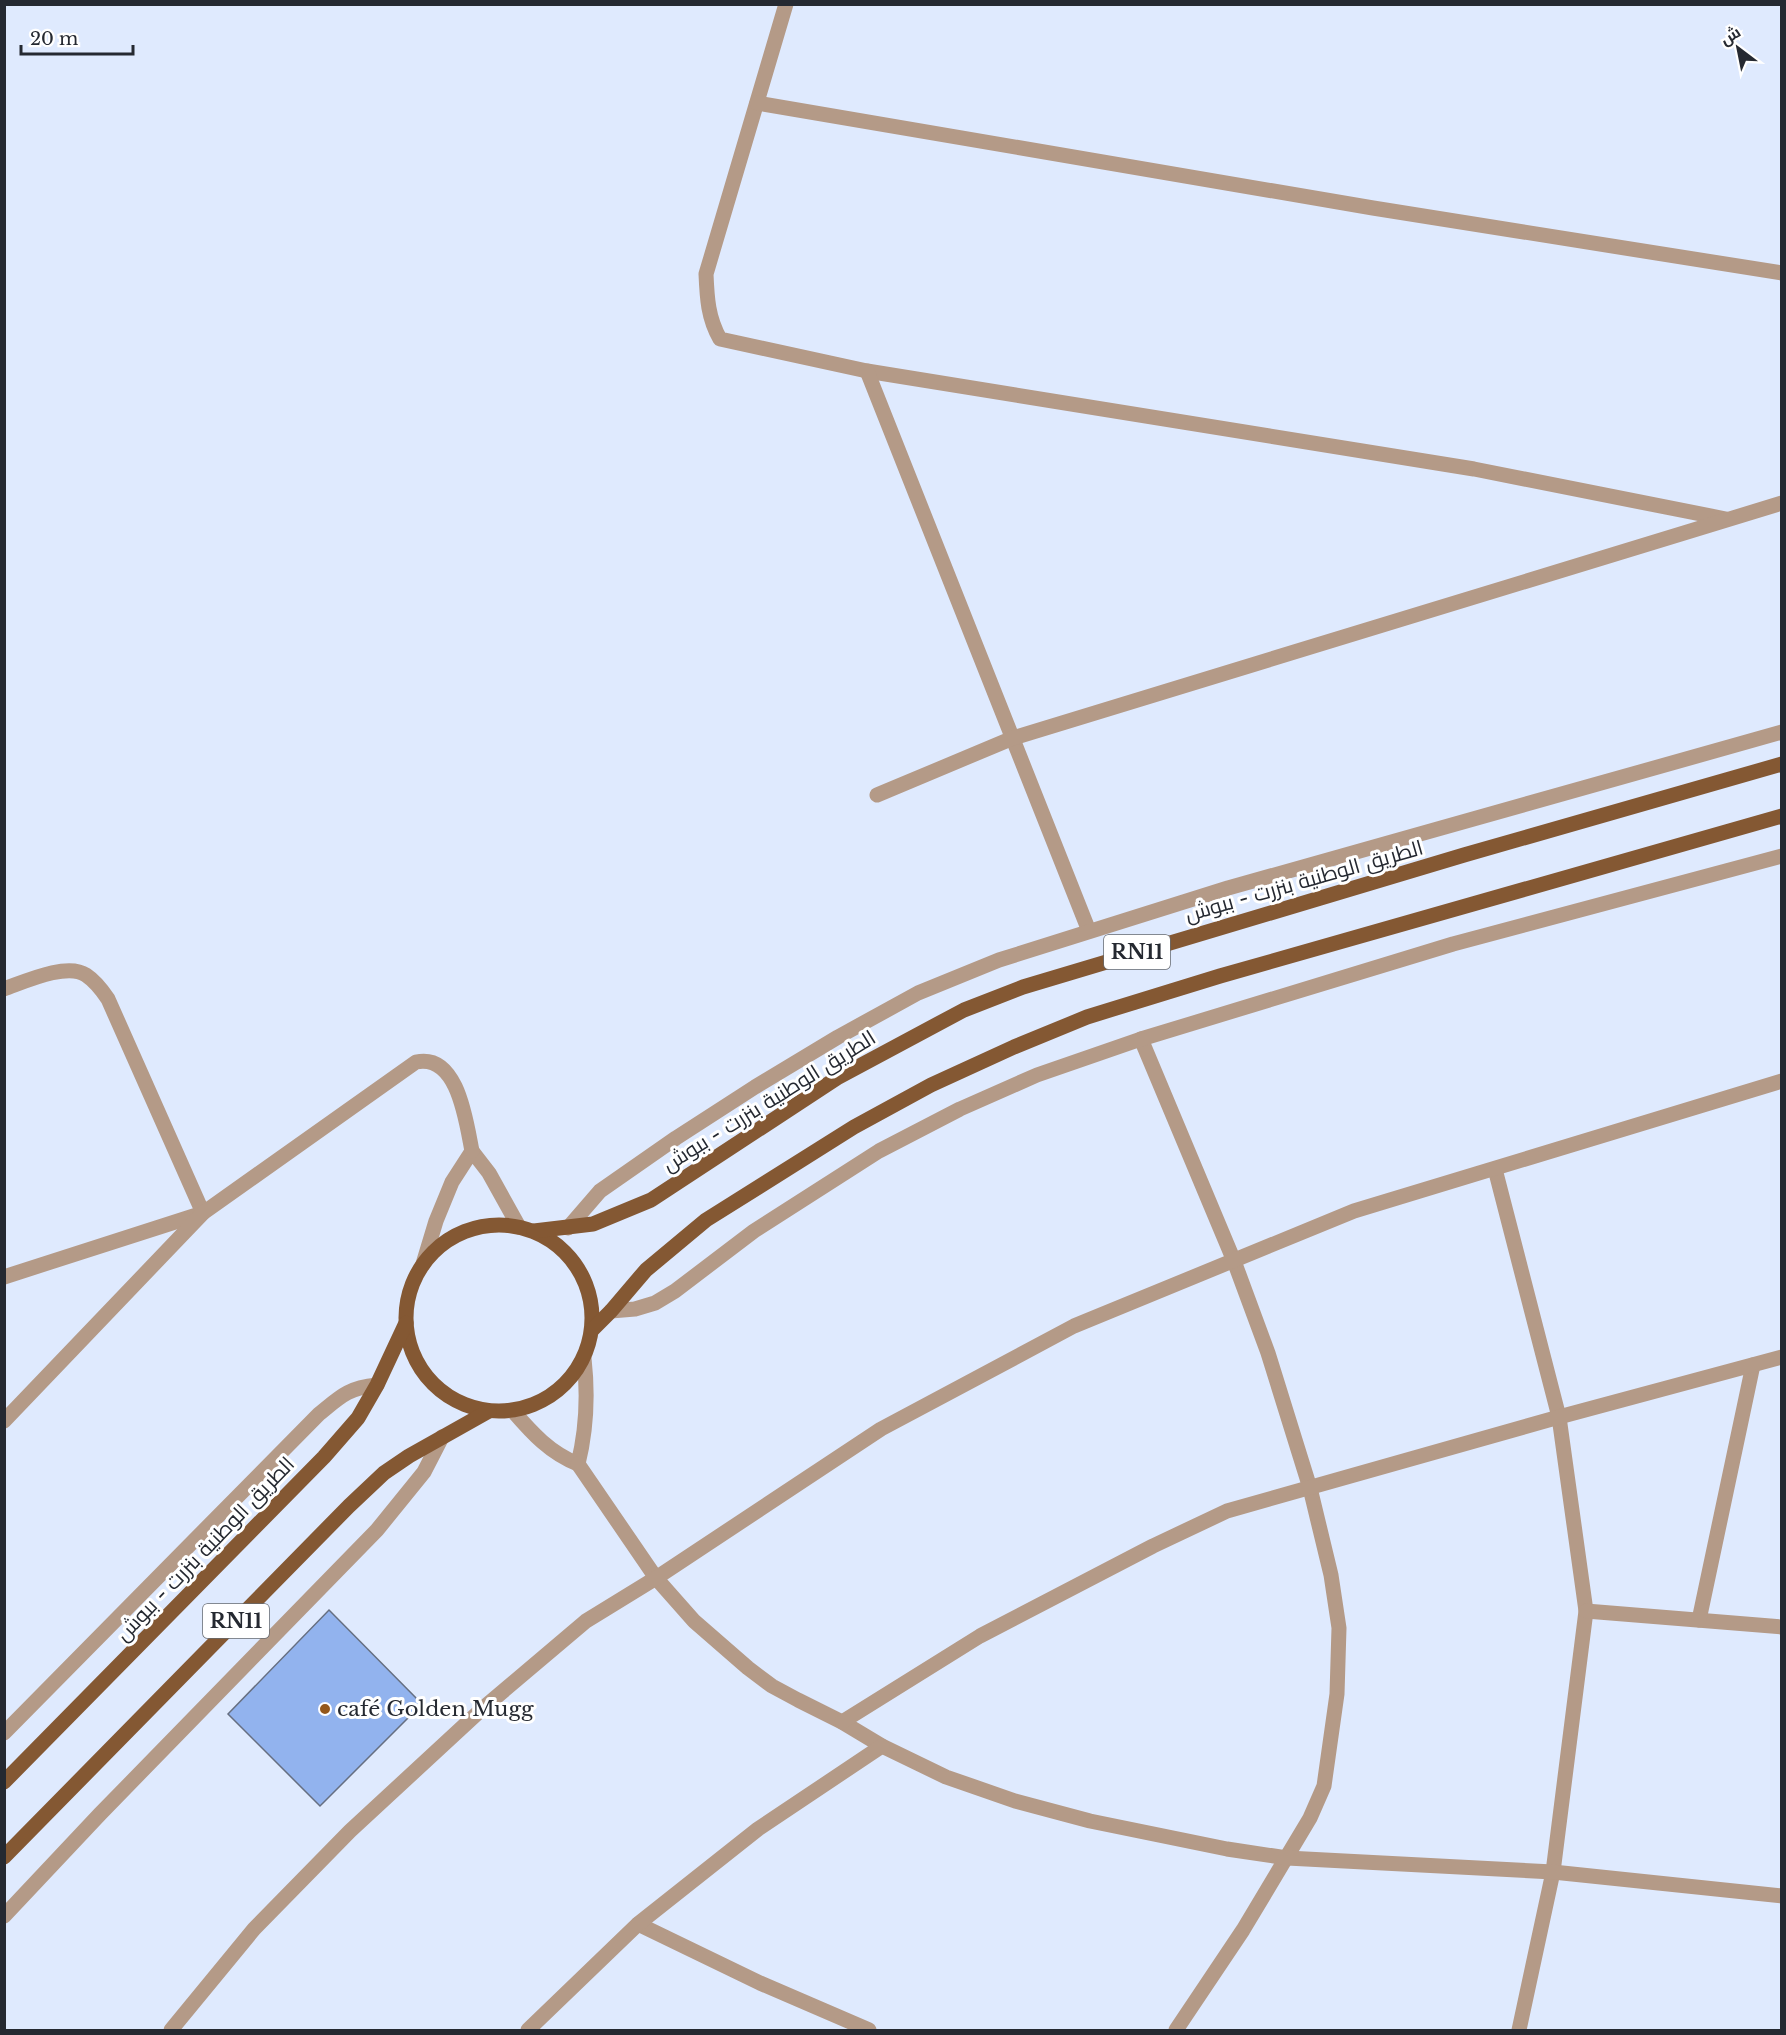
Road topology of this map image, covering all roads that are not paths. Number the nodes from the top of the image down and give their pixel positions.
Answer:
1 (786, 4) edge
2 (757, 103) junction
3 (1782, 273) edge
4 (867, 371) junction
5 (1782, 503) edge
6 (1726, 519) junction
7 (1782, 732) edge
8 (1013, 738) junction
9 (1782, 765) edge
10 (877, 795) dead end
11 (1782, 816) edge
12 (1782, 856) edge
13 (1089, 931) junction
14 (4, 989) edge
15 (1141, 1039) junction
16 (1782, 1081) edge
17 (472, 1151) junction
18 (1495, 1169) junction
19 (203, 1214) junction
20 (568, 1228) junction
21 (527, 1229) junction
22 (1234, 1261) junction
23 (423, 1264) junction
24 (4, 1277) edge
25 (611, 1311) junction
26 (406, 1323) junction
27 (593, 1329) junction
28 (1782, 1357) edge
29 (584, 1358) junction
30 (1753, 1365) junction
31 (376, 1385) junction
32 (513, 1411) junction
33 (489, 1412) junction
34 (1558, 1417) junction
35 (4, 1421) edge
36 (442, 1437) junction
37 (578, 1464) junction
38 (1310, 1488) junction
39 (656, 1578) junction
40 (1587, 1611) junction
41 (1699, 1620) junction
42 (1782, 1627) edge
43 (842, 1722) junction
44 (4, 1733) edge
45 (882, 1746) junction
46 (4, 1782) edge
47 (4, 1857) edge
48 (1287, 1858) junction
49 (1553, 1872) junction
50 (1782, 1896) edge
51 (4, 1916) edge
52 (638, 1924) junction
53 (864, 2030) edge
54 (171, 2031) edge
55 (528, 2031) edge
56 (1176, 2031) edge
57 (1520, 2031) edge

1 - 2 street
2 - 3 street
2 - 4 street
4 - 6 street
4 - 8 street
5 - 6 street
6 - 8 street
7 - 13 street
8 - 10 street
8 - 13 street
9 - 20 main road, الطريق الوطنية بنزرت - ببوش / RN11
11 - 25 main road, RN11
12 - 15 street
13 - 20 street
14 - 19 street
15 - 22 street
15 - 25 street
16 - 18 street
17 - 19 street
17 - 21 street
17 - 23 street
18 - 22 street
18 - 34 street
19 - 24 street
19 - 35 street
20 - 21 main road, الطريق الوطنية بنزرت - ببوش / RN11
21 - 23 main road, RN11
21 - 27 main road, RN11
22 - 38 street
22 - 39 street
23 - 26 main road, RN11
25 - 27 main road, RN11
26 - 31 main road, الطريق الوطنية بنزرت - ببوش / RN11
26 - 33 main road, RN11
27 - 29 main road, RN11
28 - 30 street
29 - 32 main road, RN11
29 - 37 street
30 - 34 street
30 - 41 street
31 - 44 street
31 - 46 main road, الطريق الوطنية بنزرت - ببوش / RN11
32 - 33 main road, RN11
32 - 37 street
33 - 36 main road, RN11
34 - 38 street
34 - 40 street
36 - 47 main road, RN11
36 - 51 street
37 - 39 street
38 - 43 street
38 - 48 street
39 - 43 street
39 - 54 street
40 - 41 street
40 - 49 street
41 - 42 street
43 - 45 street
45 - 48 street
45 - 52 street
48 - 49 street
48 - 56 street
49 - 50 street
49 - 57 street
52 - 53 street
52 - 55 street

